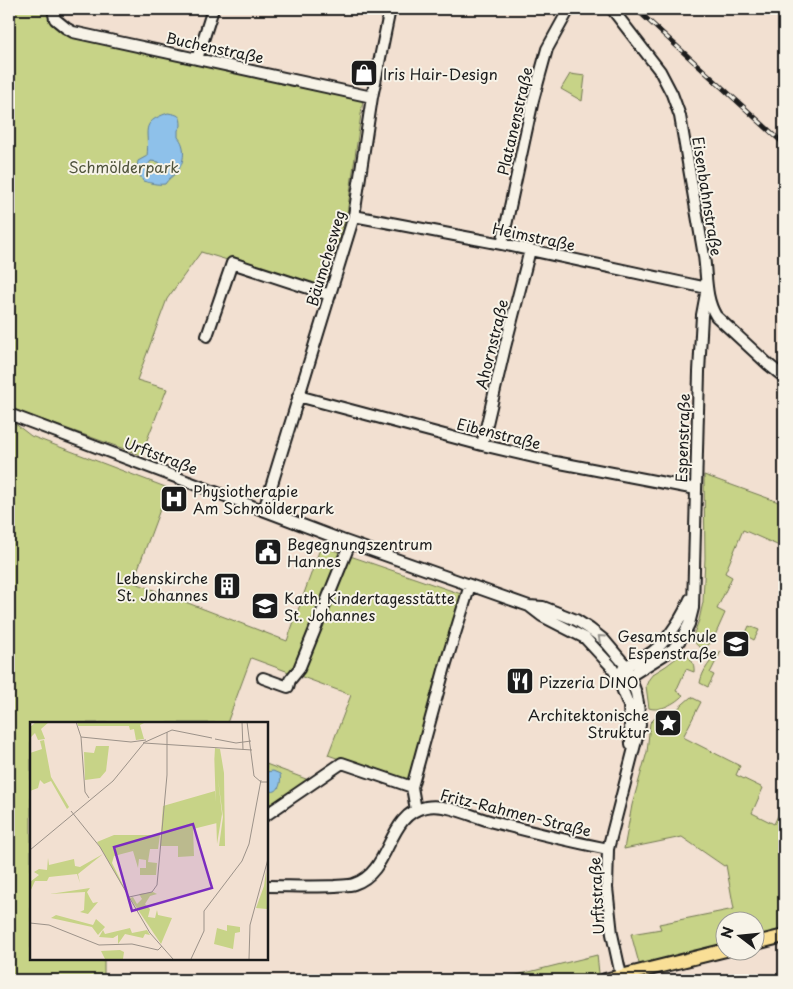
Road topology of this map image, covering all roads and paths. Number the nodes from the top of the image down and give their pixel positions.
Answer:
1 (214, 9) edge
2 (390, 9) edge
3 (569, 9) edge
4 (612, 9) edge
5 (54, 14) edge
6 (197, 59) junction
7 (372, 97) junction
8 (354, 216) junction
9 (502, 244) junction
10 (530, 250) junction
11 (707, 288) junction
12 (330, 295) junction
13 (207, 336) dead end
14 (784, 377) edge
15 (298, 396) junction
16 (9, 414) edge
17 (482, 445) junction
18 (696, 489) junction
19 (264, 510) junction
20 (350, 542) junction
21 (470, 585) junction
22 (529, 606) junction
23 (628, 671) junction
24 (617, 676) junction
25 (263, 678) dead end
26 (632, 757) junction
27 (412, 787) junction
28 (416, 810) junction
29 (268, 814) edge
30 (608, 849) junction
31 (268, 886) edge
32 (784, 936) edge
33 (766, 940) edge
34 (716, 953) edge
35 (621, 978) edge
36 (605, 980) edge

1 - 6 street
2 - 7 street, Bäumchesweg
3 - 9 street, Platanenstraße
4 - 11 street, Eisenbahnstraße
5 - 6 street, Buchenstraße
6 - 7 street, Buchenstraße
7 - 8 street, Bäumchesweg
8 - 9 street, Heimstraße
8 - 12 street, Bäumchesweg
9 - 10 street, Heimstraße
10 - 11 street, Heimstraße
10 - 17 street, Ahornstraße
11 - 14 street, Eisenbahnstraße
11 - 18 street, Espenstraße
12 - 13 street
12 - 15 street, Bäumchesweg
15 - 17 street, Eibenstraße
15 - 19 street, Bäumchesweg
16 - 19 street, Urftstraße
17 - 18 street, Eibenstraße
18 - 23 street, Espenstraße
19 - 20 street, Urftstraße
20 - 21 street, Urftstraße
20 - 25 street
21 - 22 street, Urftstraße
21 - 27 street
23 -> 22 street, Urftstraße
22 - 24 street, Urftstraße
23 - 24 street
23 - 26 street, Urftstraße
24 - 26 street, Urftstraße
26 - 30 street, Urftstraße
27 - 28 street
27 - 29 street
28 - 30 street, Fritz-Rahmen-Straße
28 - 31 street
30 - 35 street, Urftstraße
32 - 33 main road
34 - 35 main road
35 - 36 main road

